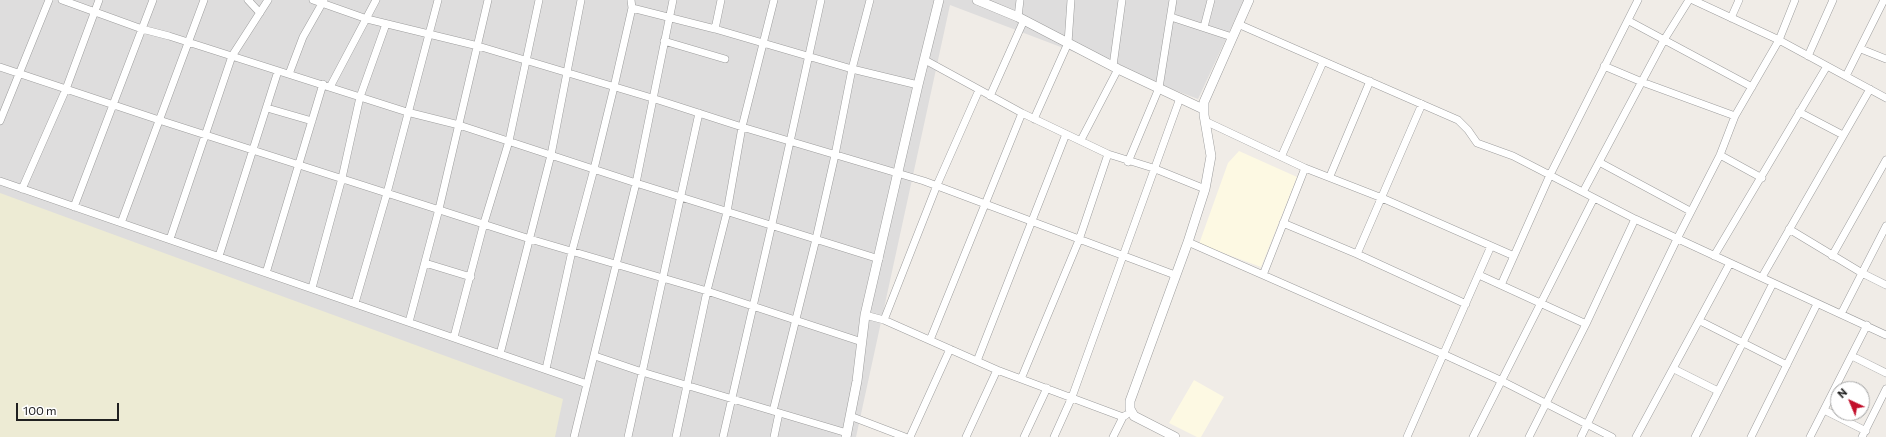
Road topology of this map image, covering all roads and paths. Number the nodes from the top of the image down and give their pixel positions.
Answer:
1 (49, 0) edge
2 (62, 0) edge
3 (99, 0) edge
4 (153, 0) edge
5 (204, 0) edge
6 (248, 0) edge
7 (268, 0) edge
8 (313, 0) edge
9 (376, 0) edge
10 (438, 0) edge
11 (488, 0) edge
12 (539, 0) edge
13 (581, 0) edge
14 (673, 0) edge
15 (721, 0) edge
16 (774, 0) edge
17 (821, 0) edge
18 (870, 0) edge
19 (940, 0) edge
20 (977, 0) edge
21 (1020, 0) edge
22 (1071, 0) edge
23 (1122, 0) edge
24 (1173, 0) edge
25 (1211, 0) edge
26 (1249, 0) edge
27 (1638, 0) edge
28 (1689, 0) edge
29 (1693, 0) edge
30 (1739, 0) edge
31 (1795, 0) edge
32 (1833, 0) edge
33 (1884, 0) edge
34 (323, 2) edge
35 (630, 2) edge
36 (94, 12) junction
37 (260, 13) junction
38 (669, 17) junction
39 (1171, 17) junction
40 (1731, 18) junction
41 (366, 19) junction
42 (1021, 19) junction
43 (1629, 21) junction
44 (386, 24) junction
45 (1238, 24) junction
46 (1204, 27) junction
47 (142, 29) junction
48 (715, 29) junction
49 (430, 34) junction
50 (1232, 37) junction
51 (1664, 40) junction
52 (1779, 40) junction
53 (664, 41) junction
54 (188, 42) junction
55 (764, 43) junction
56 (1068, 43) junction
57 (478, 46) junction
58 (1861, 49) junction
59 (808, 55) junction
60 (232, 56) junction
61 (1808, 56) junction
62 (725, 59) dead end
63 (1886, 59) edge
64 (925, 60) junction
65 (527, 61) junction
66 (1323, 62) junction
67 (1604, 66) junction
68 (1826, 66) junction
69 (0, 67) edge
70 (1115, 68) junction
71 (852, 69) junction
72 (278, 71) junction
73 (18, 73) junction
74 (568, 73) junction
75 (289, 74) junction
76 (1846, 76) junction
77 (1370, 81) junction
78 (1642, 82) junction
79 (323, 84) junction
80 (918, 85) junction
81 (330, 87) junction
82 (614, 87) junction
83 (1752, 87) junction
84 (1159, 88) junction
85 (66, 89) junction
86 (1870, 89) junction
87 (979, 90) junction
88 (990, 96) junction
89 (360, 97) junction
90 (652, 98) junction
91 (1180, 98) junction
92 (1886, 98) edge
93 (112, 104) junction
94 (1422, 104) junction
95 (267, 108) junction
96 (1203, 109) junction
97 (407, 112) junction
98 (1799, 112) junction
99 (699, 113) junction
100 (1022, 113) junction
101 (1736, 116) junction
102 (1034, 119) junction
103 (159, 120) junction
104 (0, 121) edge
105 (312, 121) junction
106 (1205, 121) junction
107 (459, 125) junction
108 (742, 127) junction
109 (1066, 134) junction
110 (206, 135) junction
111 (1843, 135) junction
112 (790, 140) junction
113 (1081, 140) junction
114 (509, 141) junction
115 (254, 150) junction
116 (1108, 154) junction
117 (1720, 154) junction
118 (551, 155) junction
119 (835, 155) junction
120 (1282, 156) junction
121 (1128, 162) junction
122 (1598, 162) junction
123 (1886, 162) edge
124 (299, 165) junction
125 (1153, 168) junction
126 (1305, 168) junction
127 (594, 169) junction
128 (899, 174) junction
129 (1550, 175) junction
130 (1330, 176) junction
131 (342, 178) junction
132 (1762, 178) junction
133 (0, 181) edge
134 (636, 183) junction
135 (937, 185) junction
136 (22, 189) junction
137 (1206, 189) junction
138 (1583, 192) junction
139 (386, 193) junction
140 (680, 196) junction
141 (1382, 198) junction
142 (1594, 198) junction
143 (985, 203) junction
144 (74, 207) junction
145 (439, 209) junction
146 (1690, 211) junction
147 (727, 212) junction
148 (1636, 219) junction
149 (1032, 222) junction
150 (121, 223) junction
151 (484, 223) junction
152 (1283, 223) junction
153 (772, 224) junction
154 (1886, 226) edge
155 (1789, 229) junction
156 (530, 239) junction
157 (816, 239) junction
158 (1676, 239) junction
159 (170, 240) junction
160 (1079, 240) junction
161 (1188, 242) junction
162 (1491, 246) junction
163 (572, 251) junction
164 (1357, 254) junction
165 (1124, 255) junction
166 (219, 256) junction
167 (1514, 256) junction
168 (1714, 256) junction
169 (1832, 256) junction
170 (879, 259) junction
171 (425, 263) junction
172 (1730, 263) junction
173 (617, 266) junction
174 (266, 273) junction
175 (1862, 273) junction
176 (1175, 275) junction
177 (1263, 275) junction
178 (1479, 275) junction
179 (470, 277) junction
180 (1762, 277) junction
181 (663, 279) junction
182 (1773, 283) junction
183 (1886, 285) edge
184 (1501, 286) junction
185 (312, 288) junction
186 (707, 291) junction
187 (355, 303) junction
188 (1466, 304) junction
189 (1540, 304) junction
190 (1817, 304) junction
191 (753, 306) junction
192 (1841, 314) junction
193 (866, 315) junction
194 (884, 320) junction
195 (796, 321) junction
196 (1700, 321) junction
197 (409, 322) junction
198 (1586, 324) junction
199 (1867, 325) junction
200 (1886, 334) edge
201 (454, 337) junction
202 (930, 340) junction
203 (862, 342) junction
204 (1743, 342) junction
205 (950, 349) junction
206 (500, 354) junction
207 (1443, 354) junction
208 (595, 356) junction
209 (1852, 356) junction
210 (977, 361) junction
211 (1787, 364) junction
212 (546, 369) junction
213 (1674, 369) junction
214 (997, 370) junction
215 (642, 372) junction
216 (1886, 373) edge
217 (1021, 379) junction
218 (1502, 381) junction
219 (587, 384) junction
220 (687, 385) junction
221 (1047, 388) junction
222 (1886, 389) edge
223 (1718, 391) junction
224 (1072, 397) junction
225 (732, 399) junction
226 (1546, 403) junction
227 (1824, 410) junction
228 (776, 412) junction
229 (1127, 415) junction
230 (850, 416) junction
231 (1587, 425) junction
232 (1864, 434) edge
233 (846, 435) edge
234 (574, 437) edge
235 (628, 437) edge
236 (676, 437) edge
237 (723, 437) edge
238 (774, 437) edge
239 (905, 437) edge
240 (910, 437) edge
241 (966, 437) edge
242 (1024, 437) edge
243 (1054, 437) edge
244 (1113, 437) edge
245 (1175, 437) edge
246 (1407, 437) edge
247 (1473, 437) edge
248 (1529, 437) edge
249 (1582, 437) edge
250 (1612, 437) edge
251 (1636, 437) edge
252 (1695, 437) edge
253 (1751, 437) edge
254 (1810, 437) edge

1 - 73 street
2 - 36 street
3 - 36 street
4 - 47 street
5 - 54 street
6 - 37 street
7 - 37 street
8 - 34 street
9 - 41 street
10 - 49 street
11 - 57 street
12 - 65 street
13 - 74 street
14 - 38 street
15 - 48 street
16 - 55 street
17 - 59 street
18 - 71 street
19 - 64 street
20 - 42 street
21 - 42 street
22 - 56 street
23 - 70 street
24 - 39 street
25 - 46 street
26 - 45 street
27 - 43 street
28 - 51 street
29 - 40 street
30 - 40 street
31 - 52 street
32 - 61 street
33 - 58 street
34 - 41 street
34 - 75 street
35 - 38 street
35 - 82 street
36 - 47 street
36 - 85 street
37 - 60 street
38 - 48 street
38 - 53 street
39 - 46 street
39 - 84 street
40 - 52 street
41 - 44 street
41 - 81 street
42 - 56 street
42 - 88 street
43 - 51 street
43 - 67 street
44 - 49 street
44 - 89 street
45 - 50 street
45 - 66 street
46 - 50 street
47 - 54 street
47 - 93 street
48 - 55 street
49 - 57 street
49 - 97 street
50 - 96 street
51 - 78 street
51 - 83 street
52 - 61 street
52 - 83 street
53 - 62 street
53 - 90 street
54 - 60 street
54 - 103 street
55 - 59 street
55 - 108 street
56 - 70 street
56 - 102 street
57 - 65 street
57 - 107 street
58 - 63 street
58 - 76 street
59 - 71 street
59 - 112 street
60 - 72 street
60 - 110 street
61 - 68 street
64 - 80 street
64 - 87 street
65 - 74 street
65 - 114 street
66 - 77 street
66 - 120 street
67 - 78 street
67 - 129 street
68 - 76 street
68 - 98 street
69 - 73 street
70 - 84 street
70 - 113 street
71 - 80 street
71 - 119 street
72 - 75 street
72 - 95 street
73 - 85 street
73 - 104 street
74 - 82 street
74 - 118 street
75 - 79 street
76 - 86 street
77 - 94 street
77 - 130 street
78 - 101 street
78 - 122 street
79 - 81 street
79 - 105 street
80 - 128 street
81 - 89 street
82 - 90 street
82 - 127 street
83 - 101 street
84 - 91 street
84 - 121 street
85 - 93 street
85 - 136 street
86 - 92 street
86 - 111 street
87 - 88 street
87 - 135 street
88 - 100 street
89 - 97 street
89 - 131 street
90 - 99 street
90 - 134 street
91 - 96 street
91 - 125 street
93 - 103 street
93 - 144 street
94 - 129 street
94 - 141 street
95 - 105 street
95 - 115 street
96 - 106 street
97 - 107 street
97 - 139 street
98 - 111 street
98 - 132 street
99 - 108 street
99 - 140 street
100 - 102 street
100 - 143 street
101 - 117 street
102 - 109 street
103 - 110 street
103 - 150 street
105 - 124 street
106 - 120 street
106 - 137 street
107 - 114 street
107 - 145 street
108 - 112 street
108 - 147 street
109 - 113 street
109 - 149 street
110 - 115 street
110 - 159 street
111 - 155 street
112 - 119 street
112 - 153 street
113 - 116 street
114 - 118 street
114 - 151 street
115 - 124 street
115 - 166 street
116 - 121 street
116 - 160 street
117 - 132 street
117 - 146 street
118 - 127 street
118 - 156 street
119 - 128 street
119 - 157 street
120 - 126 street
121 - 125 street
122 - 138 street
122 - 146 street
123 - 169 street
124 - 131 street
124 - 174 street
125 - 137 street
125 - 165 street
126 - 130 street
126 - 152 street
127 - 134 street
127 - 163 street
128 - 135 street
128 - 170 street
129 - 138 street
129 - 167 street
130 - 141 street
131 - 139 street
131 - 185 street
132 - 168 street
133 - 136 street
134 - 140 street
134 - 173 street
135 - 143 street
135 - 194 street
136 - 144 street
137 - 161 street
138 - 142 street
139 - 145 street
139 - 187 street
140 - 147 street
140 - 181 street
141 - 162 street
141 - 164 street
142 - 148 street
142 - 189 street
143 - 149 street
143 - 202 street
144 - 150 street
145 - 151 street
145 - 171 street
146 - 158 street
147 - 153 street
147 - 186 street
148 - 158 street
148 - 198 street
149 - 160 street
149 - 210 street
150 - 159 street
151 - 156 street
151 - 179 street
152 - 164 street
152 - 177 street
153 - 157 street
153 - 191 street
154 - 175 street
155 - 169 street
155 - 180 street
156 - 163 street
156 - 206 street
157 - 170 street
157 - 195 street
158 - 168 street
158 - 231 street
159 - 166 street
160 - 165 street
160 - 217 street
161 - 176 street
161 - 177 street
162 - 167 street
162 - 178 street
163 - 173 street
163 - 212 street
164 - 188 street
165 - 176 street
165 - 224 street
166 - 174 street
167 - 184 street
168 - 172 street
169 - 175 street
170 - 193 street
171 - 179 street
171 - 197 street
172 - 180 street
172 - 196 street
173 - 181 street
173 - 208 street
174 - 185 street
175 - 183 street
175 - 192 street
176 - 229 street
177 - 207 street
178 - 184 street
178 - 188 street
179 - 201 street
180 - 182 street
181 - 186 street
181 - 215 street
182 - 190 street
182 - 204 street
184 - 189 street
185 - 187 street
186 - 191 street
186 - 220 street
187 - 197 street
188 - 207 street
189 - 198 street
189 - 218 street
190 - 192 street
190 - 211 street
191 - 195 street
191 - 225 street
192 - 199 street
193 - 194 street
193 - 203 street
194 - 202 street
195 - 203 street
195 - 228 street
196 - 204 street
196 - 213 street
197 - 201 street
198 - 226 street
199 - 200 street
199 - 209 street
201 - 206 street
202 - 205 street
203 - 230 street
204 - 211 street
204 - 223 street
205 - 210 street
205 - 240 street
206 - 212 street
207 - 218 street
207 - 246 street
208 - 215 street
208 - 219 street
209 - 216 street
209 - 227 street
210 - 214 street
211 - 253 street
212 - 219 street
213 - 223 street
213 - 251 street
214 - 217 street
214 - 241 street
215 - 220 street
215 - 235 street
217 - 221 street
218 - 226 street
218 - 247 street
219 - 234 street
220 - 225 street
220 - 236 street
221 - 224 street
221 - 242 street
222 - 232 street
223 - 252 street
224 - 229 street
224 - 243 street
225 - 228 street
225 - 237 street
226 - 231 street
226 - 248 street
227 - 232 street
227 - 254 street
228 - 233 street
228 - 238 street
229 - 244 street
229 - 245 street
230 - 233 street
230 - 239 street
231 - 249 street
231 - 250 street

